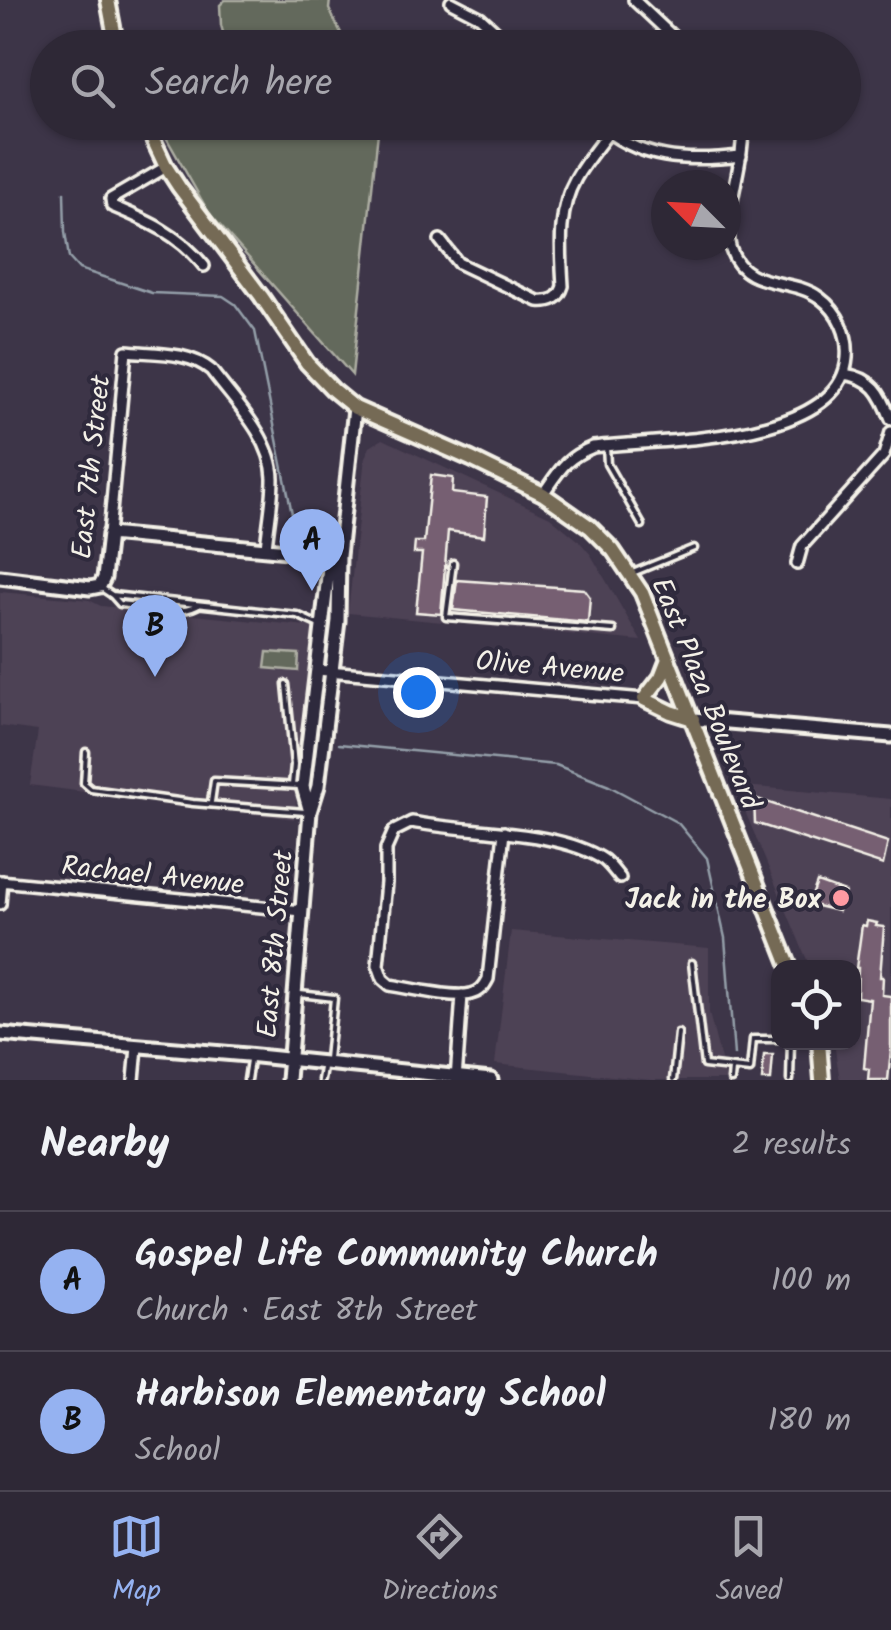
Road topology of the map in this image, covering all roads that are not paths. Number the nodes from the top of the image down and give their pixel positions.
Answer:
1 (108, 0) edge
2 (634, 0) edge
3 (451, 2) dead end
4 (114, 30) edge
5 (494, 30) edge
6 (666, 30) edge
7 (153, 140) edge
8 (603, 140) edge
9 (621, 140) edge
10 (743, 140) edge
11 (741, 156) junction
12 (166, 167) junction
13 (440, 240) dead end
14 (204, 266) dead end
15 (844, 374) junction
16 (355, 408) junction
17 (891, 419) edge
18 (891, 432) edge
19 (606, 446) junction
20 (543, 494) junction
21 (642, 525) dead end
22 (108, 534) junction
23 (266, 548) junction
24 (694, 548) dead end
25 (339, 556) junction
26 (453, 562) dead end
27 (797, 564) dead end
28 (631, 574) junction
29 (0, 577) edge
30 (100, 586) junction
31 (323, 626) junction
32 (612, 630) dead end
33 (668, 659) junction
34 (317, 670) junction
35 (332, 672) junction
36 (286, 684) dead end
37 (644, 699) junction
38 (692, 719) junction
39 (891, 736) edge
40 (86, 752) dead end
41 (298, 786) junction
42 (211, 803) junction
43 (310, 812) junction
44 (504, 832) junction
45 (620, 878) dead end
46 (1, 881) edge
47 (0, 904) edge
48 (302, 911) junction
49 (787, 960) edge
50 (692, 963) dead end
51 (294, 994) junction
52 (462, 995) junction
53 (678, 1033) dead end
54 (0, 1034) edge
55 (771, 1039) edge
56 (137, 1047) junction
57 (791, 1050) edge
58 (820, 1050) edge
59 (250, 1056) junction
60 (290, 1060) junction
61 (325, 1064) junction
62 (732, 1068) junction
63 (456, 1078) edge
64 (134, 1080) edge
65 (248, 1080) edge
66 (288, 1080) edge
67 (321, 1080) edge
68 (491, 1080) edge
69 (672, 1080) edge
70 (731, 1080) edge
71 (790, 1080) edge
72 (822, 1080) edge

1 - 4 main road
2 - 6 street
3 - 5 street
7 - 12 main road, East Plaza Boulevard
8 - 13 street
9 - 11 street
10 - 11 street
11 - 15 street
12 - 14 street
12 - 16 main road, East Plaza Boulevard
15 - 17 street
15 - 19 street
16 - 20 main road, East Plaza Boulevard
16 - 25 main road, East 8th Street
18 - 27 street
19 - 20 street
19 - 21 lane
20 - 28 main road, East Plaza Boulevard
22 - 23 main road
22 - 23 street, East 7th Street
22 - 30 main road, East 7th Street
23 - 25 main road
24 - 28 lane
25 - 31 main road, East 8th Street
25 - 35 main road, East 8th Street
26 - 32 lane
28 - 33 main road, East Plaza Boulevard
29 - 30 main road
30 - 31 lane
31 - 34 main road, East 8th Street
33 - 37 main road
33 - 38 main road, East Plaza Boulevard
34 - 35 street, Olive Avenue
34 - 41 main road, East 8th Street
35 - 37 street, Olive Avenue
35 - 43 main road, East 8th Street
36 - 41 lane
37 - 38 main road
38 - 39 main road
38 - 49 main road, East Plaza Boulevard
40 - 42 lane
41 - 42 lane
41 - 43 main road, East 8th Street
42 - 43 lane
43 - 48 main road, East 8th Street
44 - 45 street
44 - 52 street
44 - 52 street
46 - 47 street
46 - 48 street, Rachael Avenue
48 - 51 main road, East 8th Street
50 - 62 lane
51 - 60 main road, East 8th Street
51 - 61 lane
52 - 63 street
53 - 69 lane
54 - 56 main road
55 - 62 lane
56 - 59 main road
56 - 64 street
57 - 71 lane
58 - 72 main road
59 - 60 main road
59 - 65 lane
60 - 61 main road
60 - 66 main road, East 8th Street
61 - 63 main road
61 - 67 lane
62 - 70 lane
63 - 68 main road

